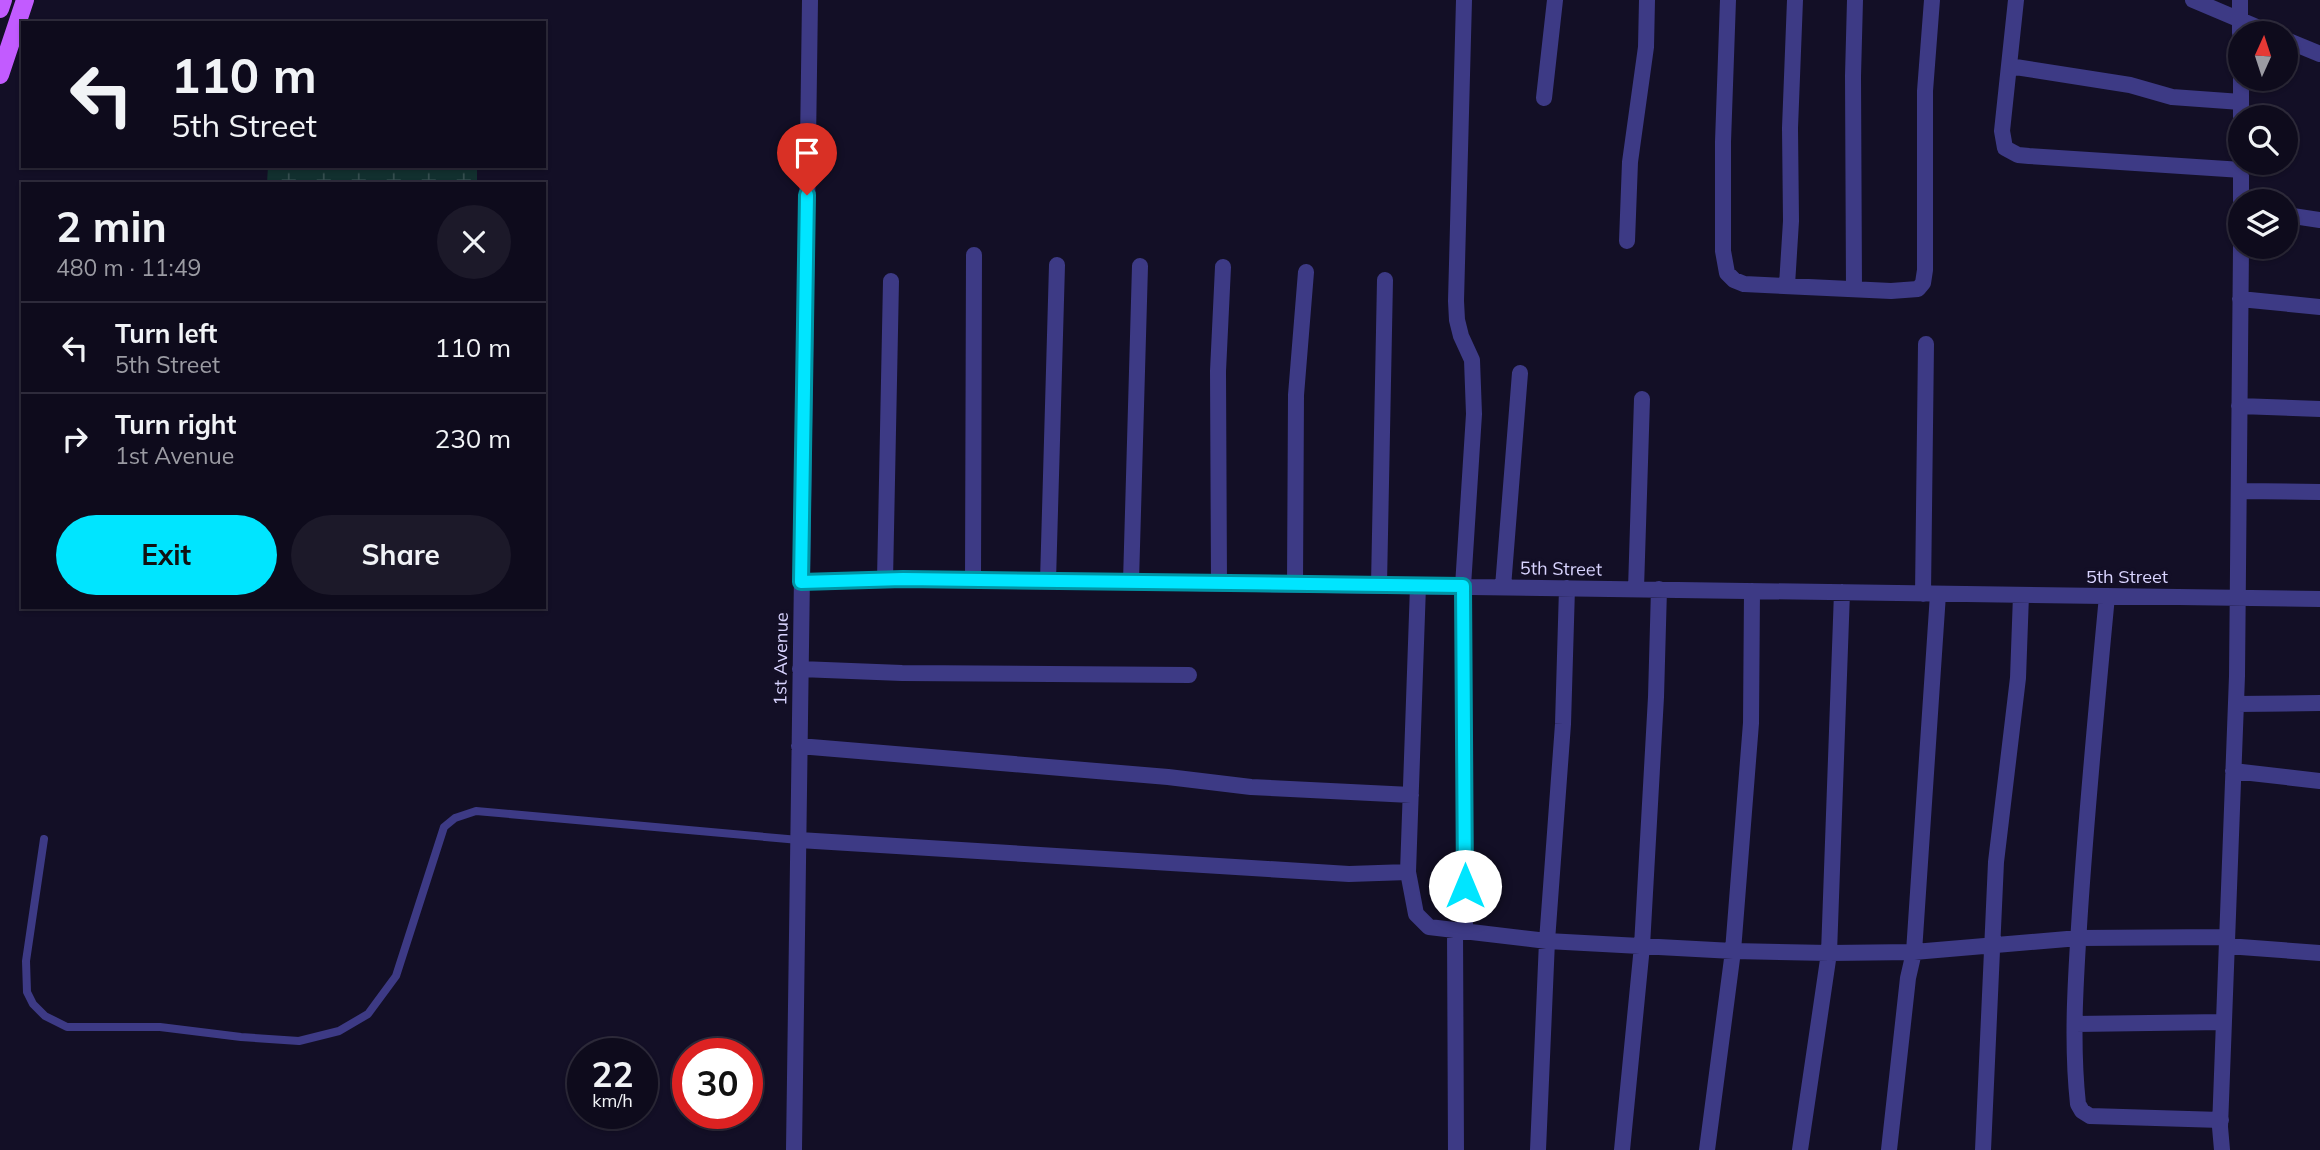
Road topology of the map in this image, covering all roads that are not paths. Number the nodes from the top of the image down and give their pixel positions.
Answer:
1 (3, 0) edge
2 (25, 0) edge
3 (1464, 0) edge
4 (1555, 0) edge
5 (1647, 0) edge
6 (1728, 0) edge
7 (1795, 0) edge
8 (1855, 0) edge
9 (1932, 0) edge
10 (2015, 0) edge
11 (2193, 0) edge
12 (2240, 0) edge
13 (811, 1) edge
14 (0, 9) edge
15 (2230, 21) edge
16 (2240, 21) edge
17 (2298, 45) edge
18 (2320, 54) edge
19 (2009, 66) junction
20 (0, 75) edge
21 (1545, 98) dead end
22 (2228, 107) edge
23 (2228, 166) edge
24 (2298, 217) edge
25 (2320, 220) edge
26 (1628, 241) dead end
27 (974, 255) dead end
28 (2241, 259) edge
29 (1057, 265) dead end
30 (1140, 266) dead end
31 (1223, 267) dead end
32 (1306, 272) dead end
33 (1385, 280) dead end
34 (891, 281) dead end
35 (1787, 285) junction
36 (1854, 289) junction
37 (2240, 299) junction
38 (2320, 307) edge
39 (1926, 344) dead end
40 (1520, 373) dead end
41 (1642, 399) dead end
42 (2239, 406) junction
43 (2320, 409) edge
44 (2239, 492) junction
45 (2320, 492) edge
46 (885, 580) junction
47 (973, 580) junction
48 (1048, 581) junction
49 (801, 582) junction
50 (1131, 582) junction
51 (1219, 583) junction
52 (1295, 584) junction
53 (1379, 585) junction
54 (1418, 586) junction
55 (1463, 586) junction
56 (1503, 587) junction
57 (1567, 588) junction
58 (1636, 589) junction
59 (1659, 589) junction
60 (1752, 591) junction
61 (1842, 592) junction
62 (1931, 594) junction
63 (2021, 595) junction
64 (2107, 596) junction
65 (2238, 597) junction
66 (2320, 599) edge
67 (800, 669) junction
68 (1189, 675) dead end
69 (2320, 703) edge
70 (2236, 704) junction
71 (799, 746) junction
72 (2233, 771) junction
73 (2320, 781) edge
74 (1411, 794) junction
75 (44, 839) dead end
76 (799, 840) junction
77 (1408, 872) junction
78 (1460, 930) junction
79 (2079, 939) junction
80 (1547, 941) junction
81 (2227, 941) junction
82 (1992, 945) junction
83 (1642, 946) junction
84 (1733, 951) junction
85 (1829, 953) junction
86 (1914, 953) junction
87 (2320, 953) edge
88 (2224, 1022) junction
89 (2075, 1024) junction
90 (2221, 1120) junction
91 (794, 1150) edge
92 (1455, 1150) edge
93 (1538, 1150) edge
94 (1622, 1150) edge
95 (1707, 1150) edge
96 (1800, 1150) edge
97 (1889, 1150) edge
98 (1983, 1150) edge
99 (2222, 1150) edge

1 - 14 main road
2 - 20 main road
3 - 55 street
4 - 21 street
5 - 26 street
6 - 35 street
7 - 35 street
8 - 36 street
9 - 36 street
10 - 19 street
11 - 15 street
12 - 16 street
13 - 49 street, 1st Avenue
17 - 18 street
19 - 22 street
19 - 23 street
24 - 25 street
27 - 47 street
28 - 37 street
29 - 48 street
30 - 50 street
31 - 51 street
32 - 52 street
33 - 53 street
34 - 46 street
35 - 36 street
37 - 38 street
37 - 42 street
39 - 62 street
40 - 56 street
41 - 58 street
42 - 43 street
42 - 44 street
44 - 45 street
44 - 65 street
46 - 47 street, 5th Street
46 - 49 street, 5th Street
47 - 48 street, 5th Street
48 - 50 street, 5th Street
49 - 67 street, 1st Avenue
50 - 51 street, 5th Street
51 - 52 street, 5th Street
52 - 53 street, 5th Street
53 - 54 street, 5th Street
54 - 55 street, 5th Street
54 - 74 street
55 - 56 street, 5th Street
55 - 78 street
56 - 57 street, 5th Street
57 - 58 street, 5th Street
57 - 80 street
58 - 59 street, 5th Street
59 - 60 street, 5th Street
59 - 83 street
60 - 61 street, 5th Street
60 - 84 street
61 - 62 street, 5th Street
61 - 85 street
62 - 63 street, 5th Street
62 - 86 street
63 - 64 street, 5th Street
63 - 82 street
64 - 65 street, 5th Street
64 - 79 street
65 - 66 street, 5th Street
65 - 70 street
67 - 68 street
67 - 71 street, 1st Avenue
69 - 70 street
70 - 72 street
71 - 74 street
71 - 76 street, 1st Avenue
72 - 73 street
72 - 81 street
74 - 77 street
75 - 76 lane
76 - 77 street
76 - 91 street, 1st Avenue
77 - 78 street
78 - 80 street
78 - 92 street
79 - 81 street
79 - 82 street
79 - 89 street
80 - 83 street
80 - 93 street
81 - 87 street
81 - 88 street
82 - 86 street
82 - 98 street
83 - 84 street
83 - 94 street
84 - 85 street
84 - 95 street
85 - 86 street
85 - 96 street
86 - 97 street
88 - 89 street
88 - 90 street
89 - 90 street
90 - 99 street

